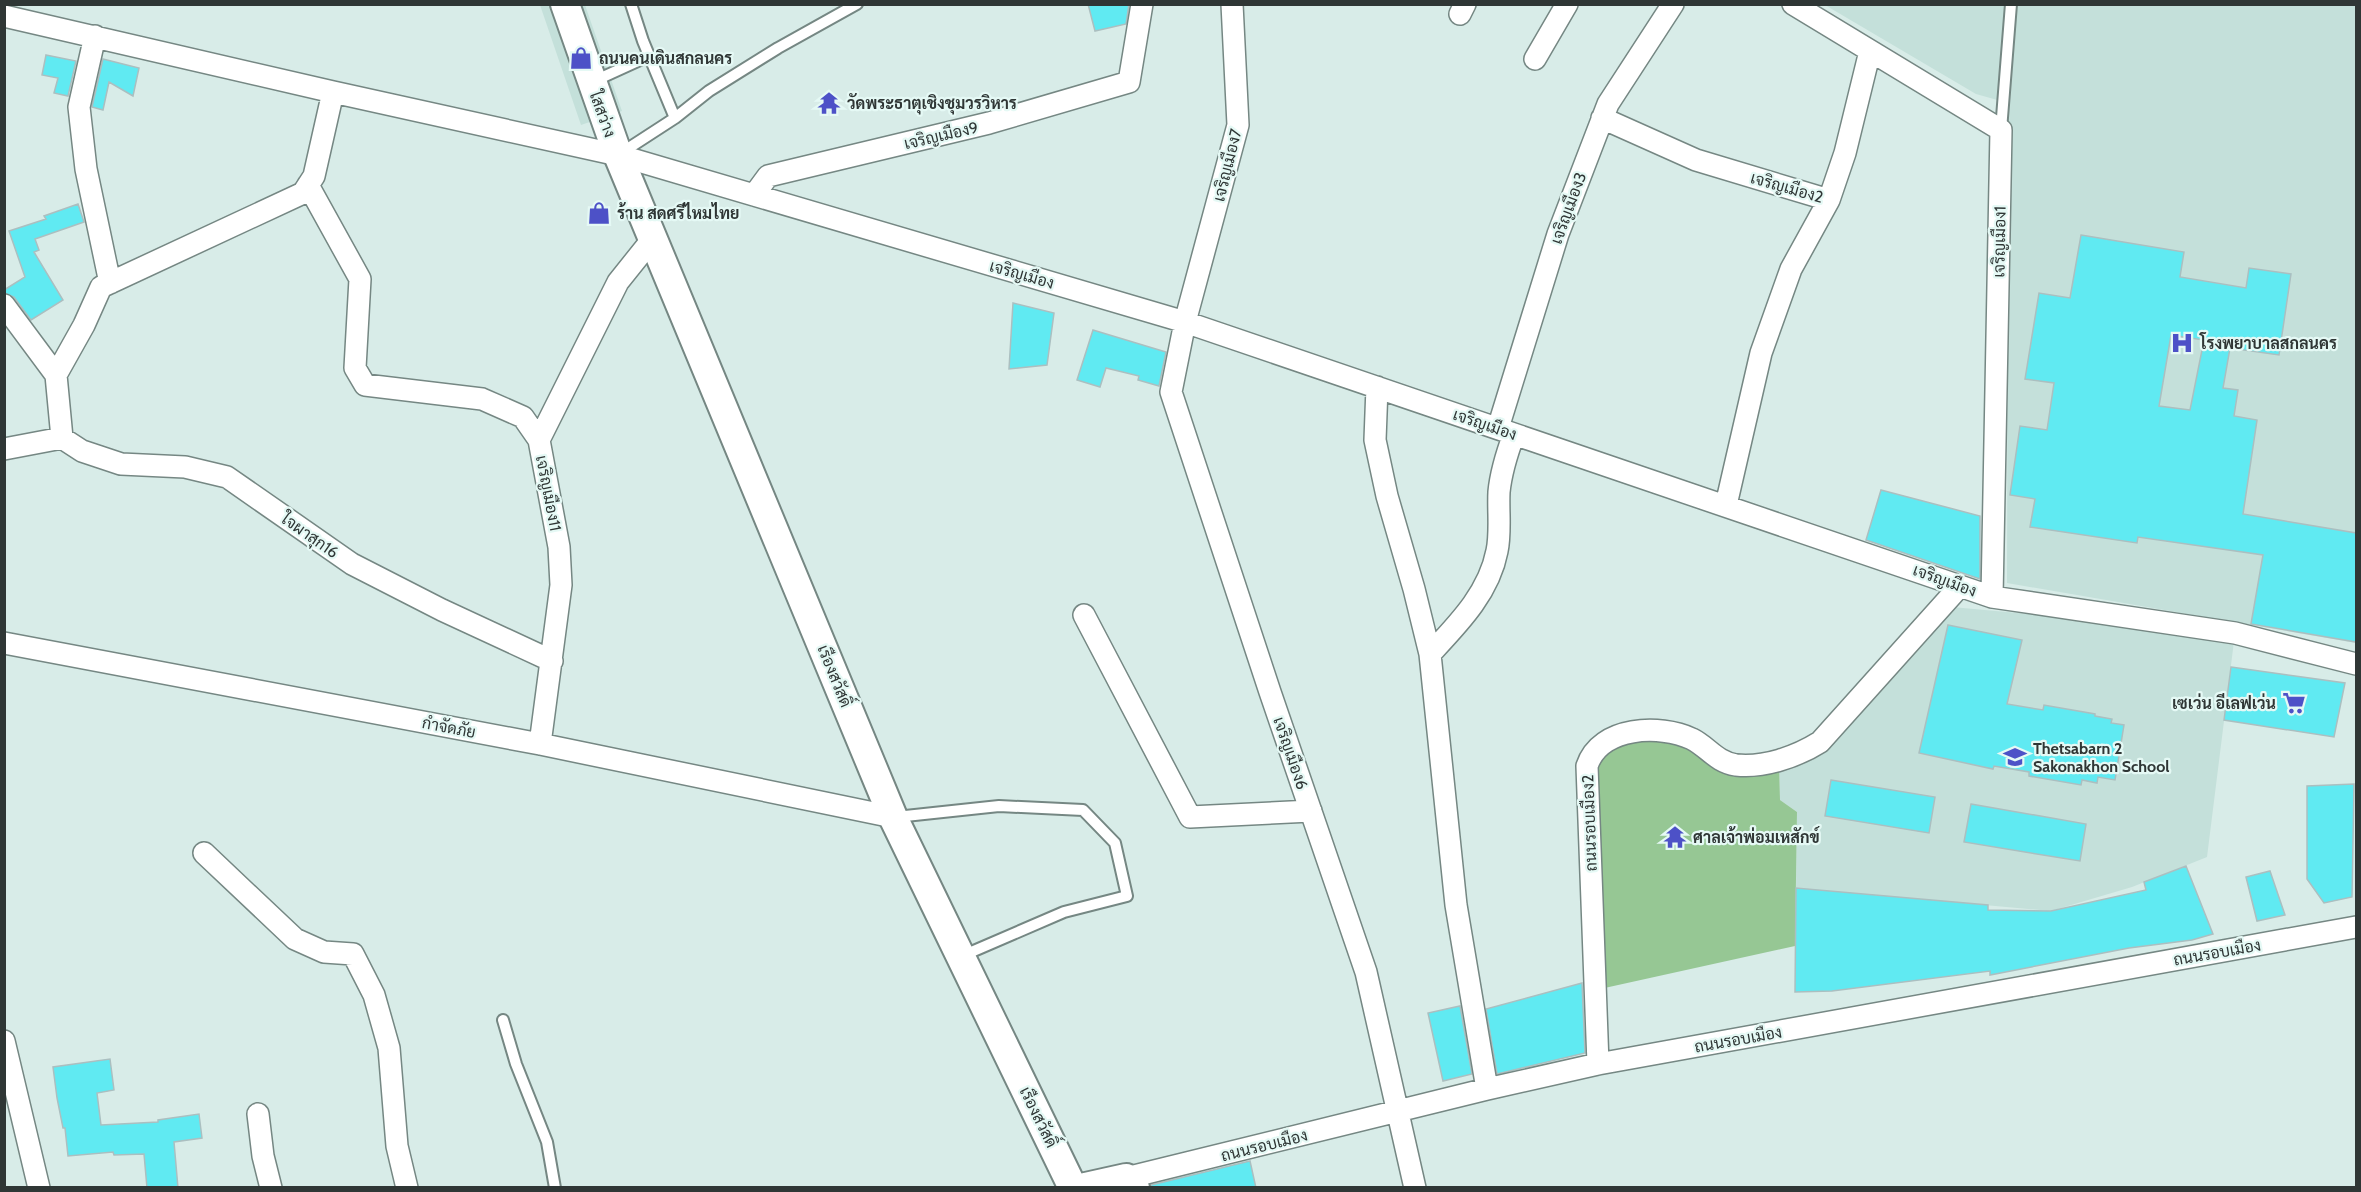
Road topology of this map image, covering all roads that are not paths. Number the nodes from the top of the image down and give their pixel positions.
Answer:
1 (565, 4) edge
2 (630, 4) edge
3 (857, 4) edge
4 (1142, 4) edge
5 (1232, 4) edge
6 (1567, 4) edge
7 (1673, 4) edge
8 (1793, 4) edge
9 (2010, 4) edge
10 (4, 16) edge
11 (95, 36) junction
12 (1870, 51) junction
13 (649, 56) junction
14 (1535, 59) dead end
15 (592, 82) junction
16 (333, 92) junction
17 (675, 118) junction
18 (1602, 118) junction
19 (2001, 130) junction
20 (618, 155) junction
21 (308, 185) junction
22 (754, 195) junction
23 (1829, 200) junction
24 (654, 237) junction
25 (110, 283) junction
26 (4, 305) edge
27 (1185, 322) junction
28 (56, 375) junction
29 (1377, 387) junction
30 (1506, 431) junction
31 (62, 438) junction
32 (539, 440) junction
33 (4, 449) edge
34 (1726, 505) junction
35 (1960, 586) junction
36 (1992, 597) junction
37 (1084, 615) dead end
38 (4, 643) edge
39 (1430, 654) junction
40 (552, 661) junction
41 (2356, 664) edge
42 (540, 744) junction
43 (1311, 811) junction
44 (893, 817) junction
45 (204, 853) dead end
46 (2356, 927) edge
47 (961, 957) junction
48 (503, 1020) dead end
49 (4, 1041) edge
50 (1598, 1064) junction
51 (1487, 1089) junction
52 (1398, 1112) junction
53 (258, 1114) dead end
54 (1131, 1183) edge
55 (39, 1188) edge
56 (271, 1188) edge
57 (407, 1188) edge
58 (555, 1188) edge
59 (1073, 1188) edge
60 (1081, 1188) edge
61 (1415, 1188) edge

1 - 15 street, ใสสว่าง
2 - 13 lane
3 - 17 lane
4 - 22 street, เจริญเมือง9
5 - 27 street, เจริญเมือง7
6 - 14 street
7 - 18 street, เจริญเมือง3
8 - 12 street
9 - 19 lane
10 - 11 street, เจริญเมือง
11 - 16 street, เจริญเมือง
11 - 25 street
12 - 19 street
12 - 23 street, เจริญเมือง2
13 - 15 lane
13 - 17 lane
15 - 20 street, ใสสว่าง
16 - 20 street, เจริญเมือง
16 - 21 street
17 - 20 lane
18 - 23 street, เจริญเมือง2
18 - 30 street, เจริญเมือง3
19 - 36 street, เจริญเมือง1
20 - 22 street, เจริญเมือง
20 - 24 street, เรืองสวัสดิ์
21 - 25 street
21 - 32 street
22 - 27 street, เจริญเมือง
23 - 34 street
24 - 32 street, เจริญเมือง11
24 - 44 street, เรืองสวัสดิ์
25 - 28 street
26 - 28 street
27 - 29 street, เจริญเมือง
27 - 43 street, เจริญเมือง6
28 - 31 street
29 - 30 street, เจริญเมือง
29 - 39 street
30 - 34 street, เจริญเมือง
30 - 39 street, เจริญเมือง3
31 - 33 street
31 - 40 street, ใจผาสุก16
32 - 40 street, เจริญเมือง11
34 - 35 street, เจริญเมือง
35 - 36 street, เจริญเมือง
35 - 50 street, ถนนรอบเมือง2
36 - 41 street, เจริญเมือง
37 - 43 street
38 - 42 street, กำจัดภัย
39 - 51 street
40 - 42 street, เจริญเมือง11
42 - 44 street, กำจัดภัย
43 - 52 street, เจริญเมือง6
44 - 47 street, เรืองสวัสดิ์
44 - 47 lane
45 - 57 street
46 - 50 street, ถนนรอบเมือง
47 - 59 street, เรืองสวัสดิ์
48 - 58 lane
49 - 55 street
50 - 51 street, ถนนรอบเมือง
51 - 52 street, ถนนรอบเมือง
52 - 54 street, ถนนรอบเมือง
52 - 61 street, เจริญเมือง6
53 - 56 street
54 - 60 street

